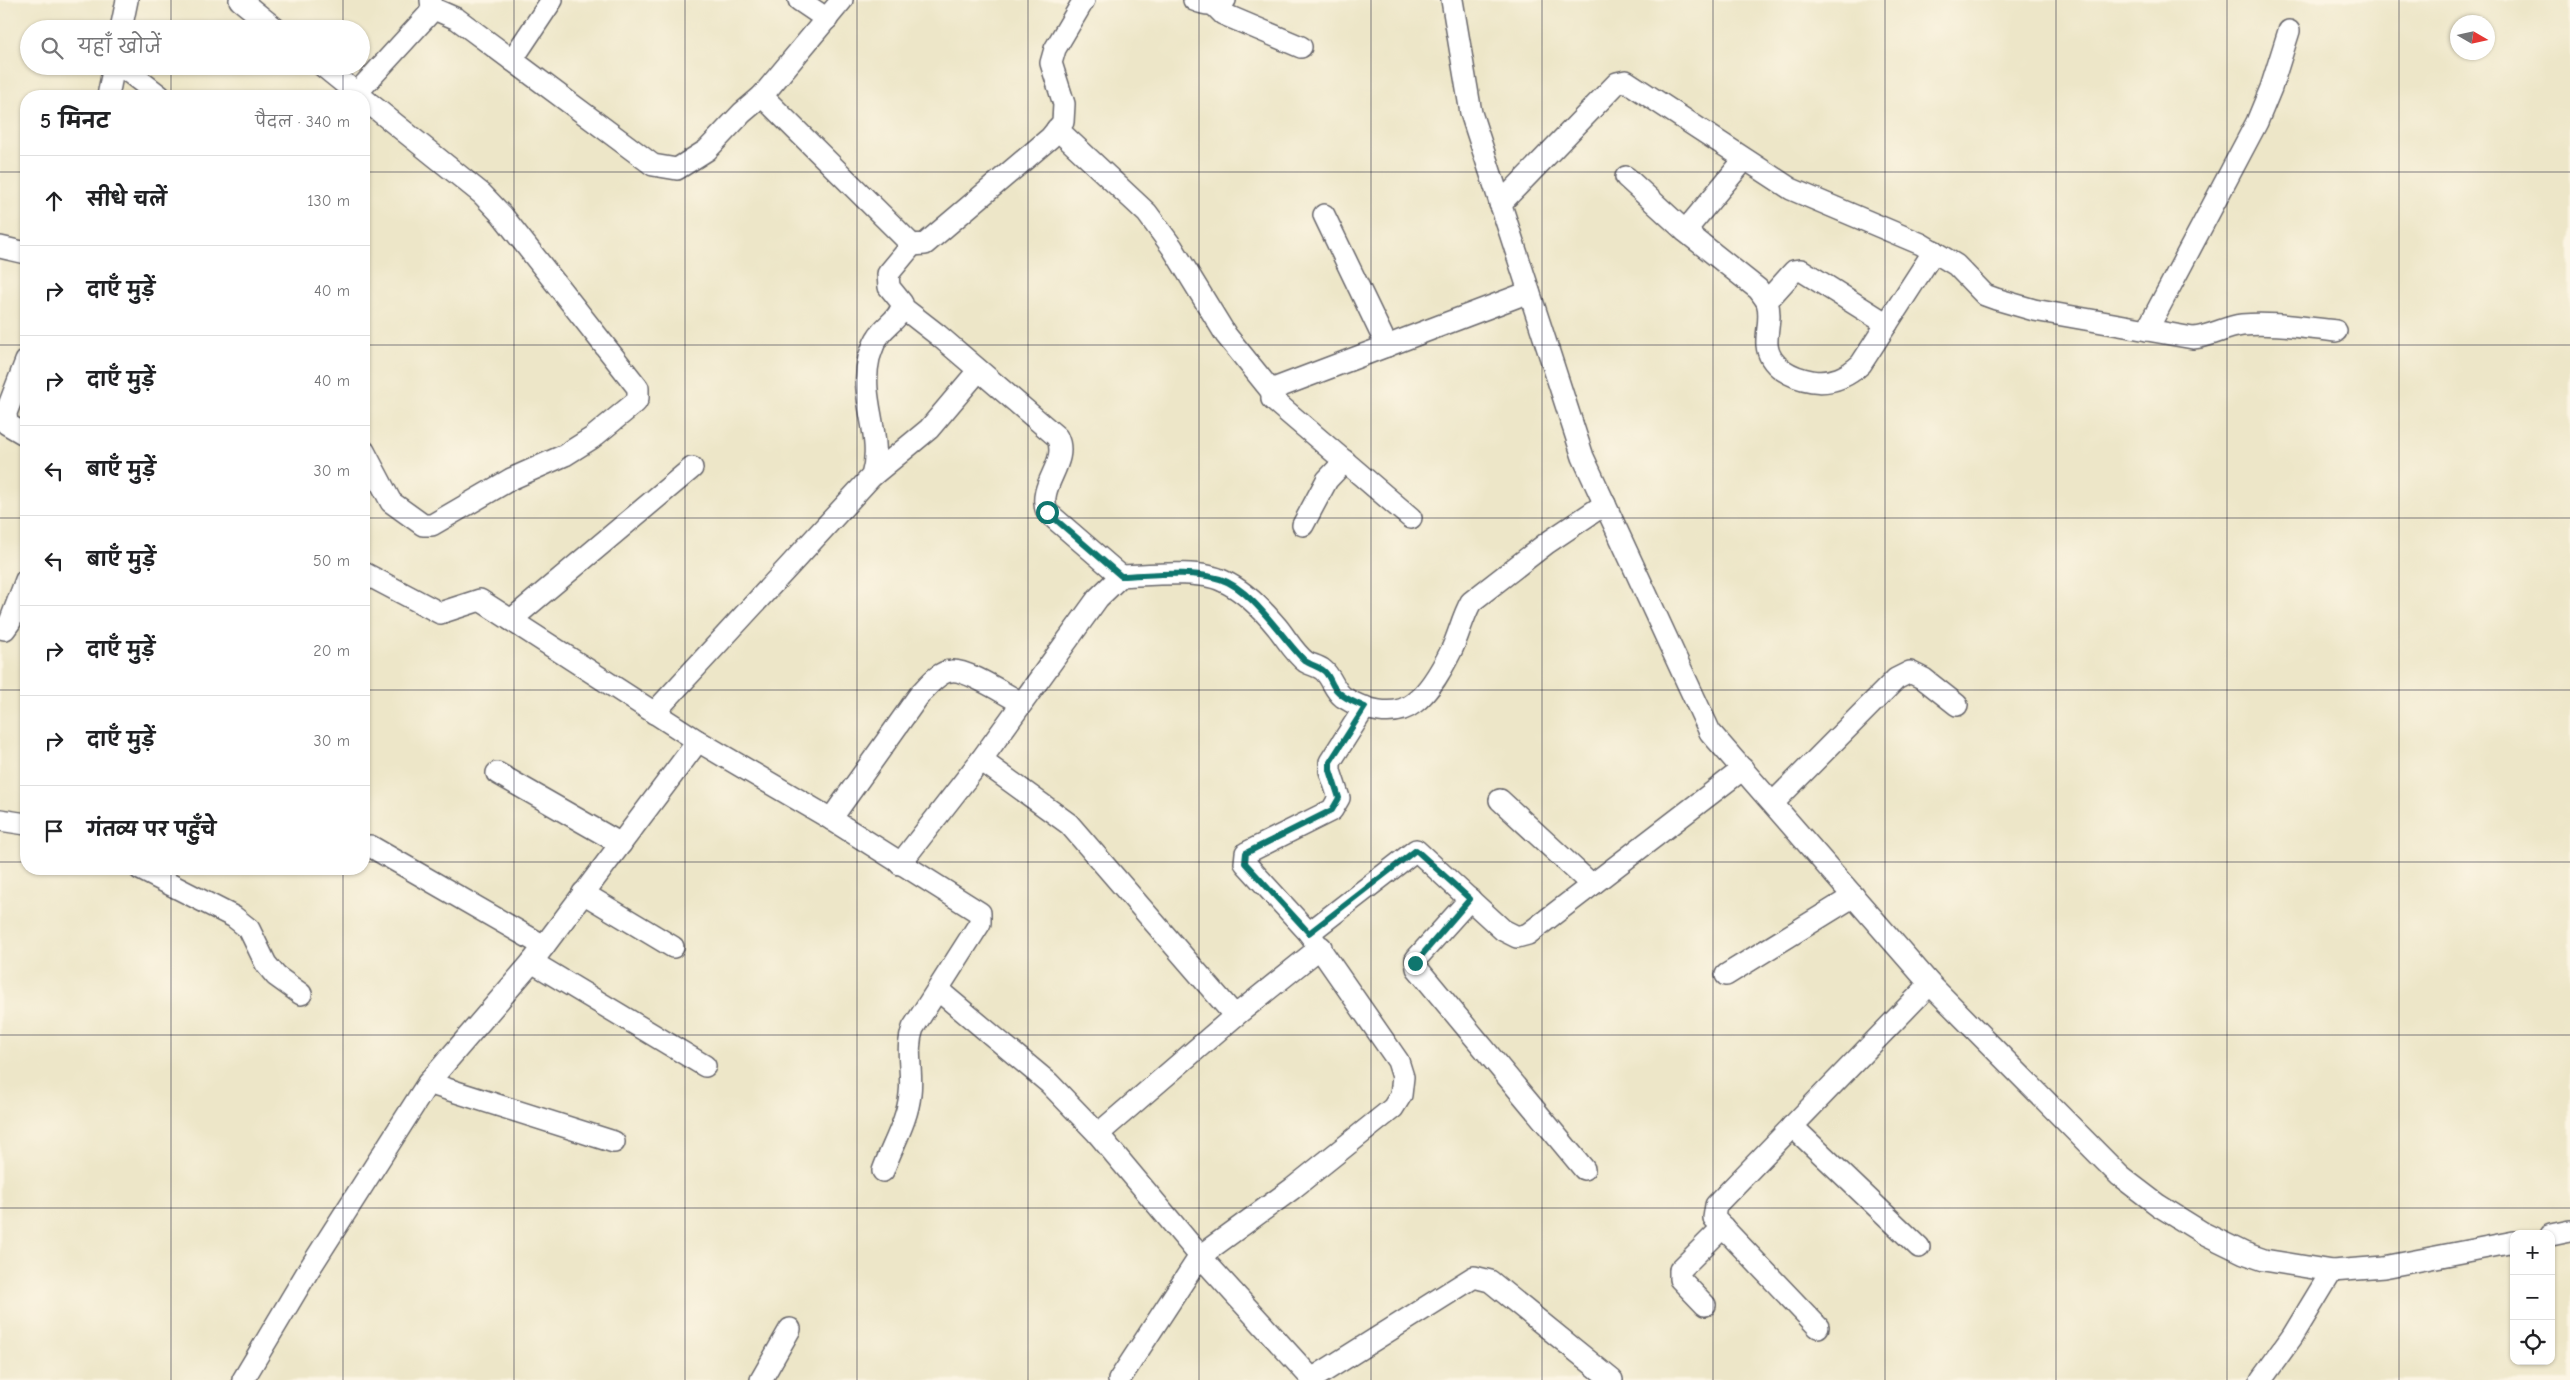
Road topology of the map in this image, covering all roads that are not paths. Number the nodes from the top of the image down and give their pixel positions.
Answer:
1 (127, 0) edge
2 (240, 0) edge
3 (552, 0) edge
4 (799, 0) edge
5 (842, 0) edge
6 (1084, 0) edge
7 (1194, 0) edge
8 (1452, 0) edge
9 (1219, 2) edge
10 (432, 4) edge
11 (826, 19) junction
12 (123, 20) edge
13 (265, 20) edge
14 (2289, 31) dead end
15 (1301, 47) dead end
16 (512, 60) junction
17 (112, 75) edge
18 (132, 75) edge
19 (334, 75) edge
20 (109, 90) edge
21 (152, 90) edge
22 (352, 90) edge
23 (364, 90) edge
24 (762, 96) junction
25 (370, 105) edge
26 (1057, 129) junction
27 (1744, 160) junction
28 (1626, 177) dead end
29 (1500, 204) junction
30 (1324, 215) dead end
31 (1685, 230) junction
32 (912, 245) junction
33 (0, 247) edge
34 (1934, 251) junction
35 (20, 252) edge
36 (1529, 292) junction
37 (1767, 301) junction
38 (902, 307) junction
39 (1888, 324) junction
40 (2147, 330) junction
41 (2336, 331) dead end
42 (1387, 346) junction
43 (20, 370) edge
44 (978, 371) junction
45 (7, 389) edge
46 (1272, 392) junction
47 (20, 432) edge
48 (370, 462) edge
49 (1345, 462) junction
50 (692, 468) dead end
51 (872, 476) junction
52 (1605, 504) junction
53 (1411, 518) dead end
54 (1303, 525) dead end
55 (370, 576) edge
56 (1121, 576) junction
57 (20, 596) edge
58 (511, 620) junction
59 (0, 628) edge
60 (1022, 703) junction
61 (1957, 705) dead end
62 (1365, 707) junction
63 (654, 713) junction
64 (698, 741) junction
65 (981, 760) junction
66 (1742, 769) junction
67 (497, 773) dead end
68 (1500, 800) dead end
69 (1773, 804) junction
70 (831, 819) junction
71 (0, 820) edge
72 (20, 823) edge
73 (621, 844) junction
74 (370, 846) dead end
75 (900, 864) junction
76 (152, 875) edge
77 (1592, 885) junction
78 (584, 894) junction
79 (1854, 896) junction
80 (1470, 899) junction
81 (1315, 940) junction
82 (673, 947) dead end
83 (538, 954) junction
84 (1726, 975) dead end
85 (1930, 984) junction
86 (938, 990) junction
87 (301, 994) dead end
88 (1235, 1016) junction
89 (705, 1066) dead end
90 (428, 1084) junction
91 (1792, 1126) junction
92 (1098, 1134) junction
93 (614, 1142) dead end
94 (1584, 1169) dead end
95 (883, 1171) dead end
96 (1723, 1227) junction
97 (2570, 1231) edge
98 (2555, 1234) edge
99 (2510, 1243) edge
100 (1919, 1247) dead end
101 (1200, 1256) junction
102 (2332, 1271) junction
103 (1705, 1305) dead end
104 (1818, 1327) dead end
105 (790, 1329) dead end
106 (243, 1380) edge
107 (761, 1380) edge
108 (1119, 1380) edge
109 (1612, 1380) edge
110 (2261, 1380) edge

1 - 12 street
2 - 13 street
3 - 16 street
4 - 11 street
5 - 11 street
6 - 26 street
7 - 9 street
8 - 29 street
9 - 15 street
10 - 16 street
10 - 23 street
11 - 24 street
14 - 40 street
16 - 24 street
17 - 20 street
18 - 21 street
19 - 22 street
24 - 32 street
25 - 48 street
26 - 32 street
26 - 46 street
27 - 29 street
27 - 31 street
27 - 34 street
28 - 31 street
29 - 36 street
30 - 42 street
31 - 37 street
32 - 38 street
33 - 35 street
34 - 39 street
34 - 40 street
36 - 42 street
36 - 52 street
37 - 39 street
37 - 39 street
38 - 44 street
38 - 51 street
40 - 41 street
42 - 46 street
43 - 45 street
44 - 51 street
44 - 56 street
45 - 47 street
46 - 49 street
49 - 53 street
49 - 54 street
50 - 58 street
51 - 63 street
52 - 62 street
52 - 66 street
55 - 58 street
56 - 60 street
56 - 62 street
57 - 59 street
58 - 63 street
60 - 65 street
60 - 70 street
61 - 69 street
62 - 81 street
63 - 64 street
64 - 70 street
64 - 73 street
65 - 75 street
65 - 88 street
66 - 69 street
66 - 77 street
67 - 73 street
68 - 77 street
69 - 79 street
70 - 75 street
71 - 72 street
73 - 78 street
74 - 83 street
75 - 86 street
76 - 87 street
77 - 80 street
78 - 82 street
78 - 83 street
79 - 84 street
79 - 85 street
80 - 81 street
80 - 94 street
81 - 88 street
81 - 101 street
83 - 89 street
83 - 90 street
85 - 91 street
85 - 102 street
86 - 92 street
86 - 95 street
88 - 92 street
90 - 93 street
90 - 106 street
91 - 96 street
91 - 100 street
92 - 101 street
96 - 103 street
96 - 104 street
97 - 98 street
99 - 102 street
101 - 108 street
101 - 109 street
102 - 110 street
105 - 107 street

